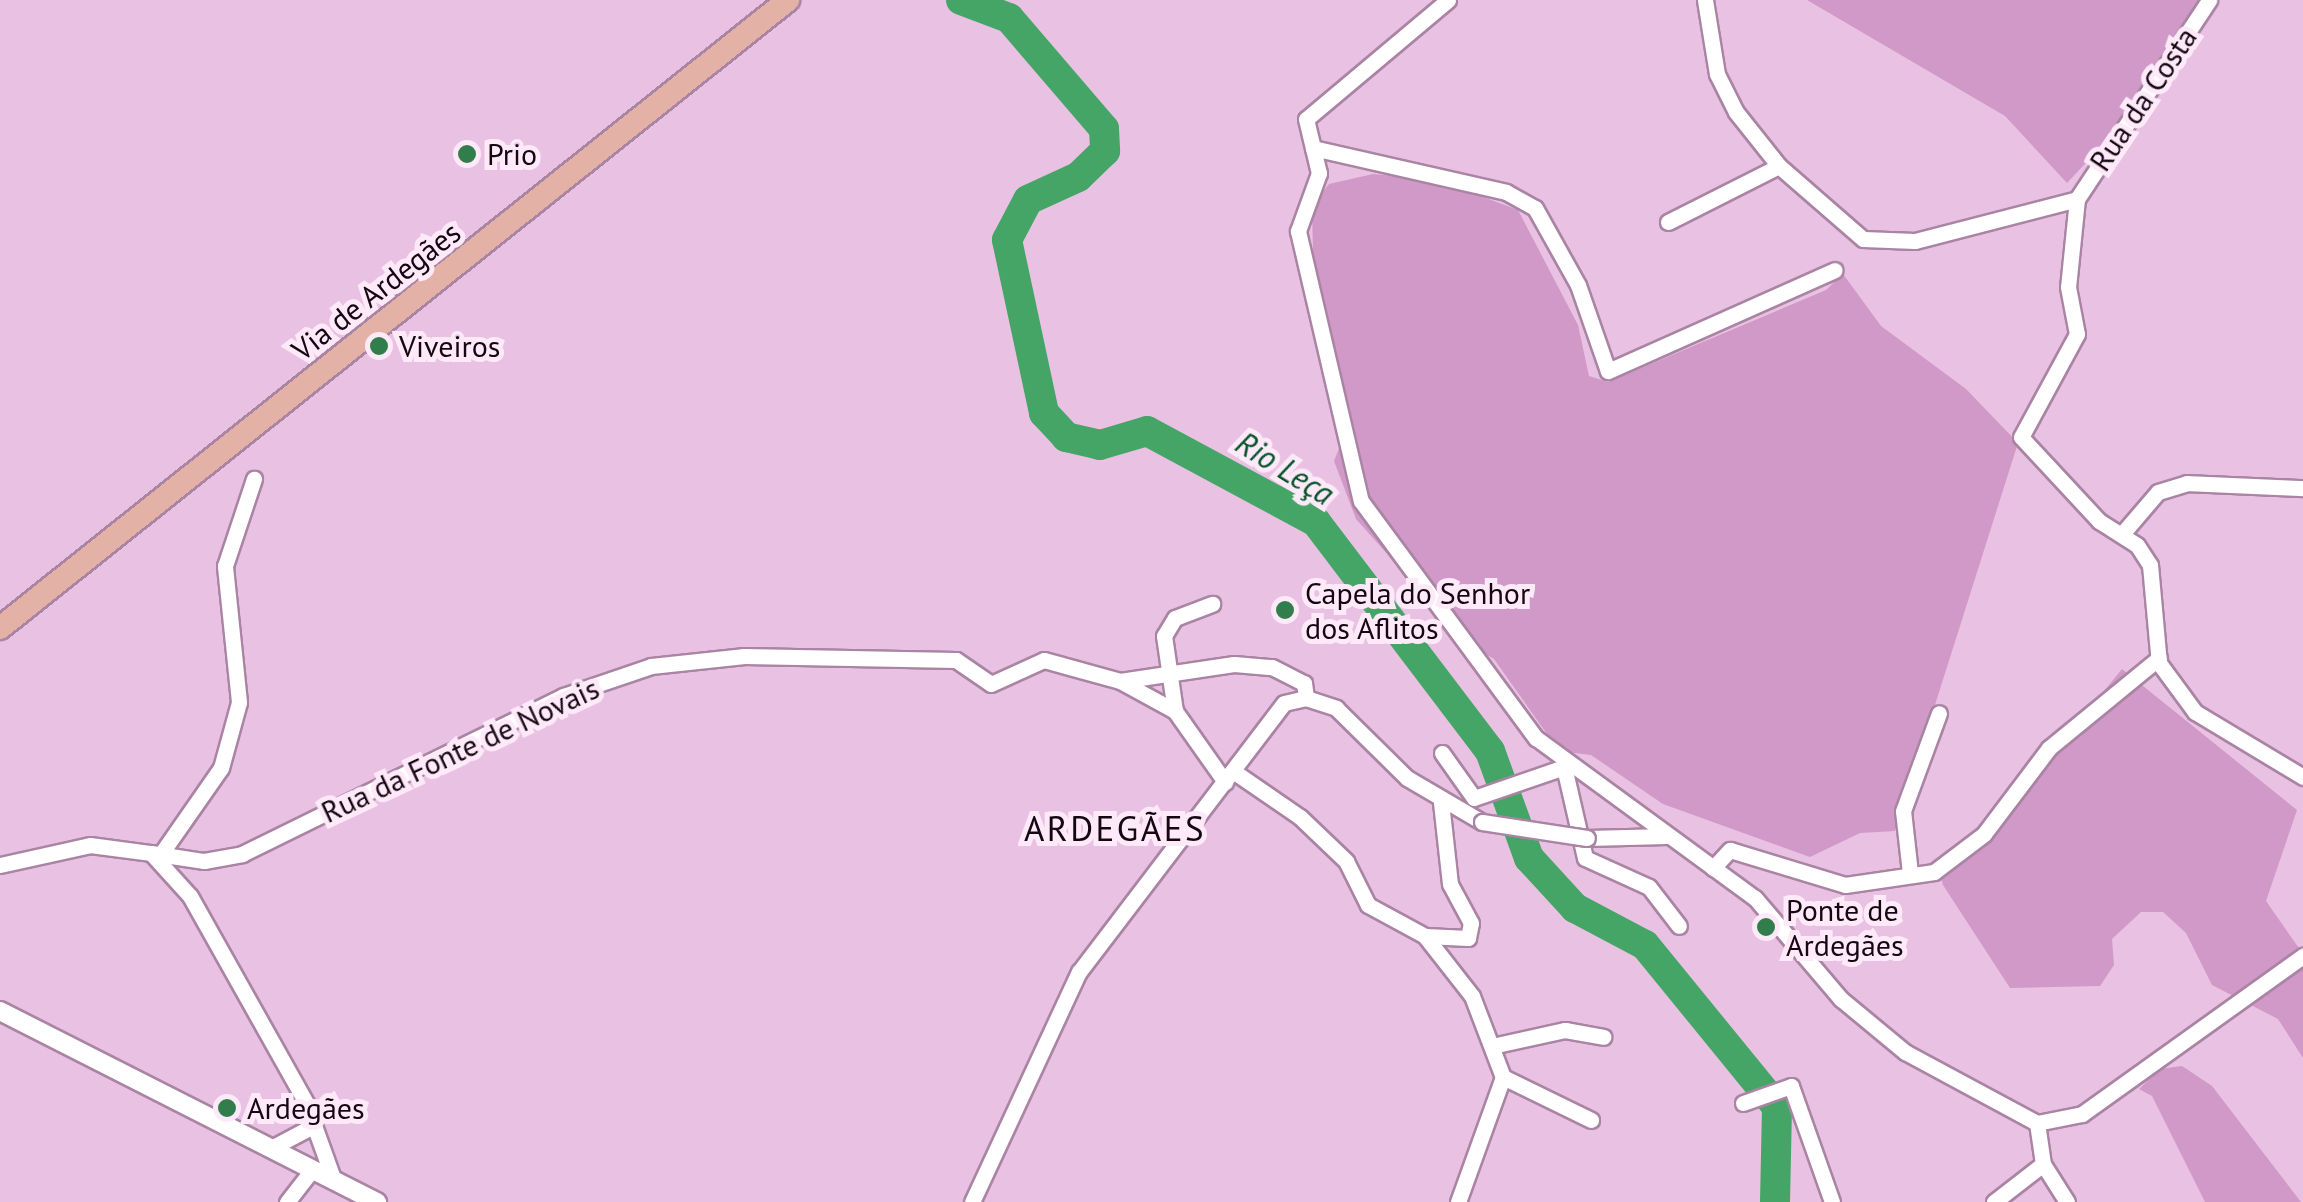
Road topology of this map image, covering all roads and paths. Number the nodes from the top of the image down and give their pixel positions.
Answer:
1 (788, 0) edge
2 (1448, 0) edge
3 (1705, 0) edge
4 (2209, 0) edge
5 (1313, 148) junction
6 (1779, 166) junction
7 (2077, 199) junction
8 (1668, 222) dead end
9 (1835, 270) dead end
10 (254, 479) dead end
11 (2303, 488) edge
12 (2122, 534) junction
13 (1212, 604) dead end
14 (0, 628) edge
15 (2159, 658) junction
16 (1166, 670) junction
17 (1120, 681) junction
18 (1306, 698) junction
19 (1175, 711) junction
20 (1939, 713) dead end
21 (1442, 753) dead end
22 (1564, 767) junction
23 (1229, 777) junction
24 (2303, 777) edge
25 (1441, 802) junction
26 (1668, 836) junction
27 (157, 852) junction
28 (0, 865) edge
29 (1713, 868) junction
30 (1910, 873) junction
31 (1679, 926) dead end
32 (1425, 936) junction
33 (2303, 956) edge
34 (0, 1011) edge
35 (1603, 1036) dead end
36 (1492, 1046) junction
37 (1503, 1077) junction
38 (1743, 1102) dead end
39 (1590, 1120) dead end
40 (310, 1122) junction
41 (2037, 1123) junction
42 (271, 1148) junction
43 (2043, 1164) junction
44 (312, 1170) junction
45 (334, 1181) junction
46 (287, 1202) edge
47 (377, 1202) edge
48 (972, 1202) edge
49 (1458, 1202) edge
50 (1832, 1202) edge
51 (1994, 1202) edge
52 (2067, 1202) edge

1 - 14 main road, Via de Ardegães
2 - 5 street
3 - 6 street
4 - 7 street, Rua da Costa
5 - 9 street
5 - 22 street
6 - 7 street
6 - 8 street
7 - 12 street
10 - 27 street
11 - 12 street
12 - 15 street
13 - 16 street
15 - 24 street
15 - 30 street
16 - 17 street, Rua da Fonte de Novais
16 - 18 street
16 - 19 street, Rua da Fonte de Novais
17 - 19 street, Rua da Fonte de Novais
17 - 27 street, Rua da Fonte de Novais
18 - 23 street
18 - 25 street
19 - 23 street, Rua da Fonte de Novais
20 - 30 street
21 - 22 street
22 - 26 street
22 - 31 street
23 - 32 street, Rua da Fonte de Novais
23 - 48 street
25 - 26 street, bridge
25 - 32 street
26 - 29 street
27 - 28 street
27 - 40 street
29 - 30 street
29 - 41 street
32 - 36 street
33 - 41 street
34 - 42 street
35 - 36 street
36 - 37 street
37 - 39 street
37 - 49 street
38 - 50 street
40 - 42 street
40 - 45 street
41 - 43 street
42 - 44 street
43 - 51 street
43 - 52 street
44 - 45 street
44 - 46 street
45 - 47 street

